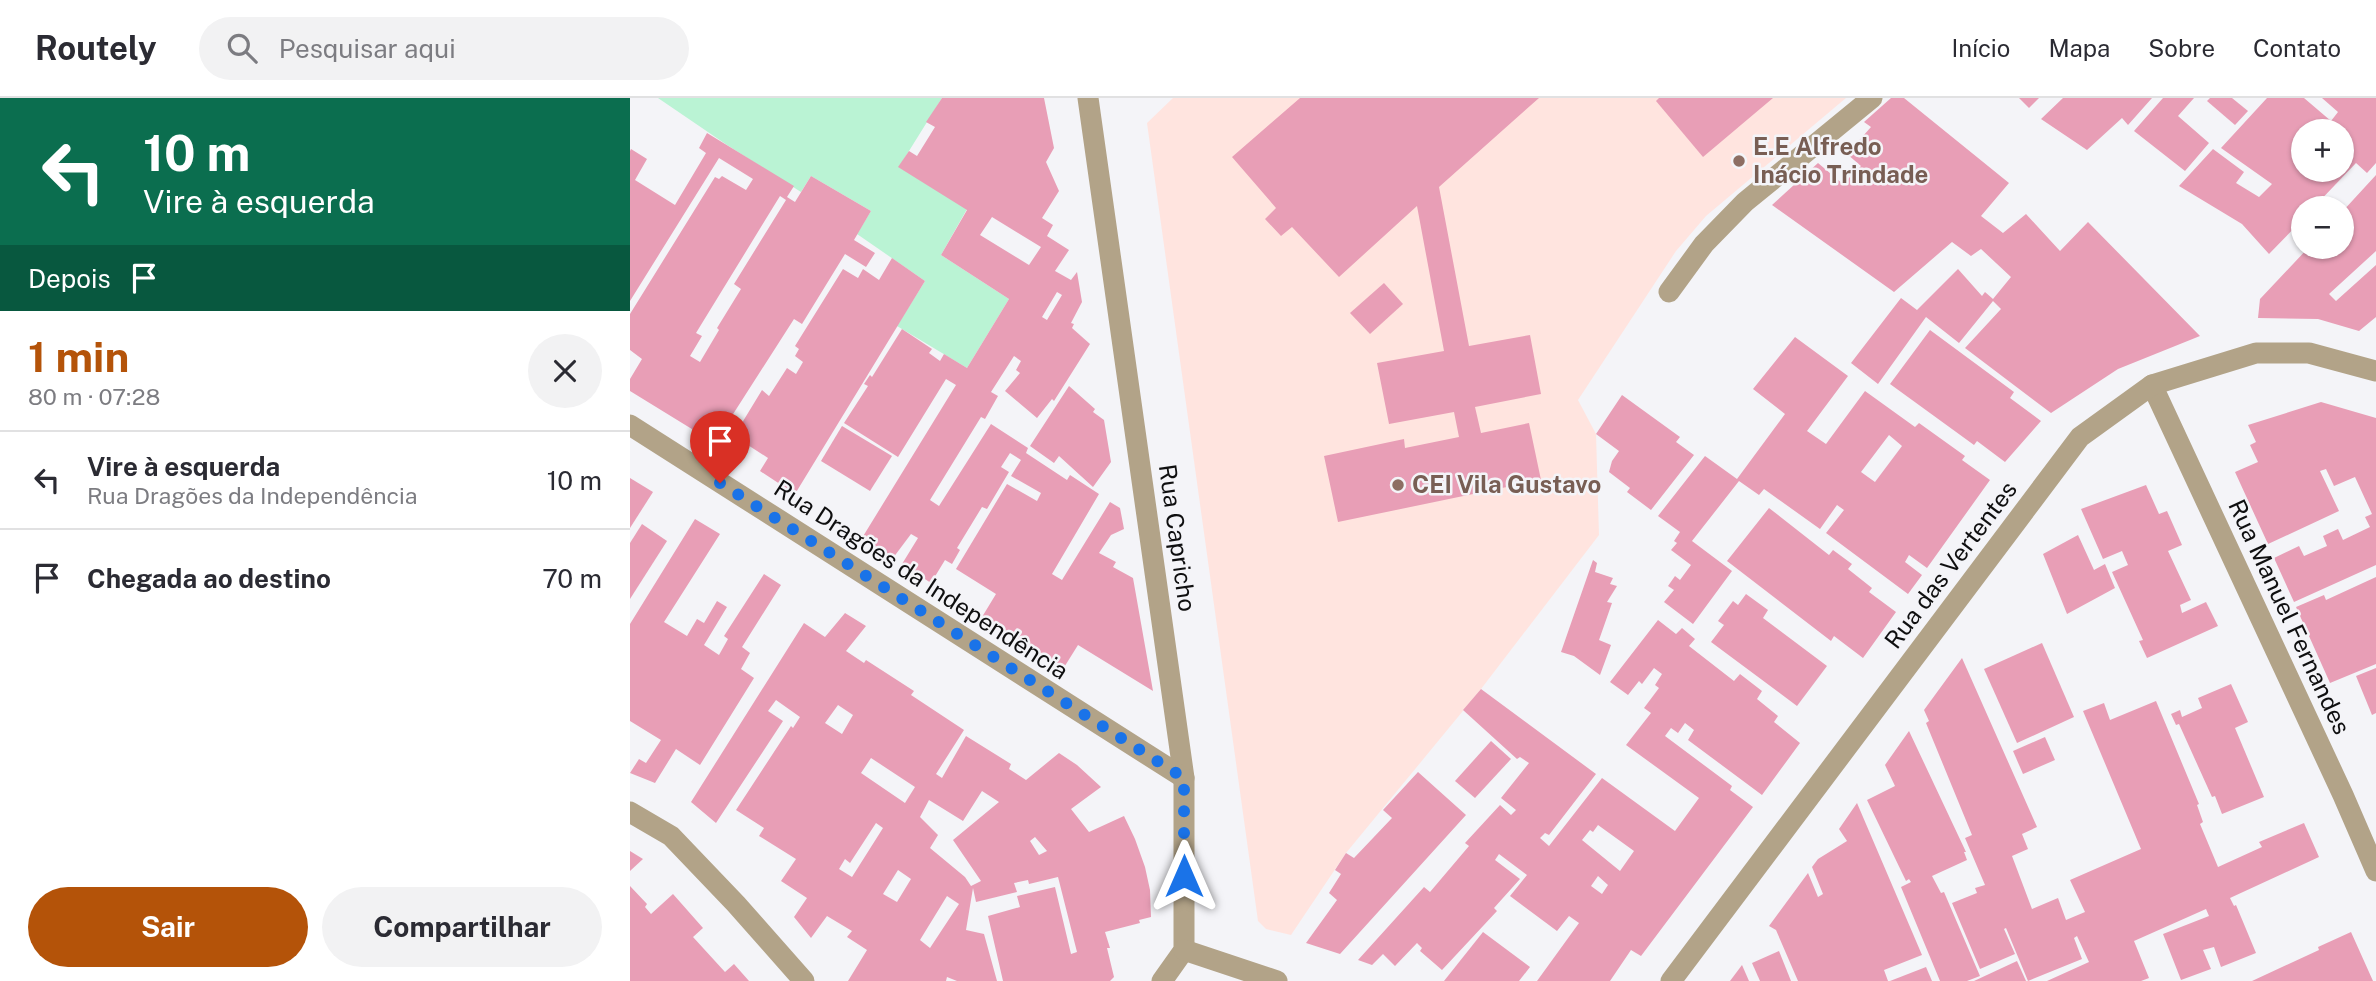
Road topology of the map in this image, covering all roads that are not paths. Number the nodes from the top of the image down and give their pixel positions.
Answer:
1 (1088, 98) edge
2 (1872, 98) edge
3 (1669, 292) dead end
4 (2376, 371) edge
5 (2152, 385) junction
6 (630, 425) edge
7 (1184, 778) junction
8 (630, 812) edge
9 (2376, 871) edge
10 (1184, 950) junction
11 (804, 981) edge
12 (1162, 981) edge
13 (1277, 981) edge
14 (1671, 981) edge

1 - 7 street, Rua Capricho
2 - 3 street
4 - 5 street, Rua das Vertentes
5 - 9 street, Rua Manuel Fernandes
5 - 14 street, Rua das Vertentes
6 - 7 street, Rua Dragões da Independência
7 - 10 street, Rua Capricho
8 - 11 street
10 - 12 street
10 - 13 street

